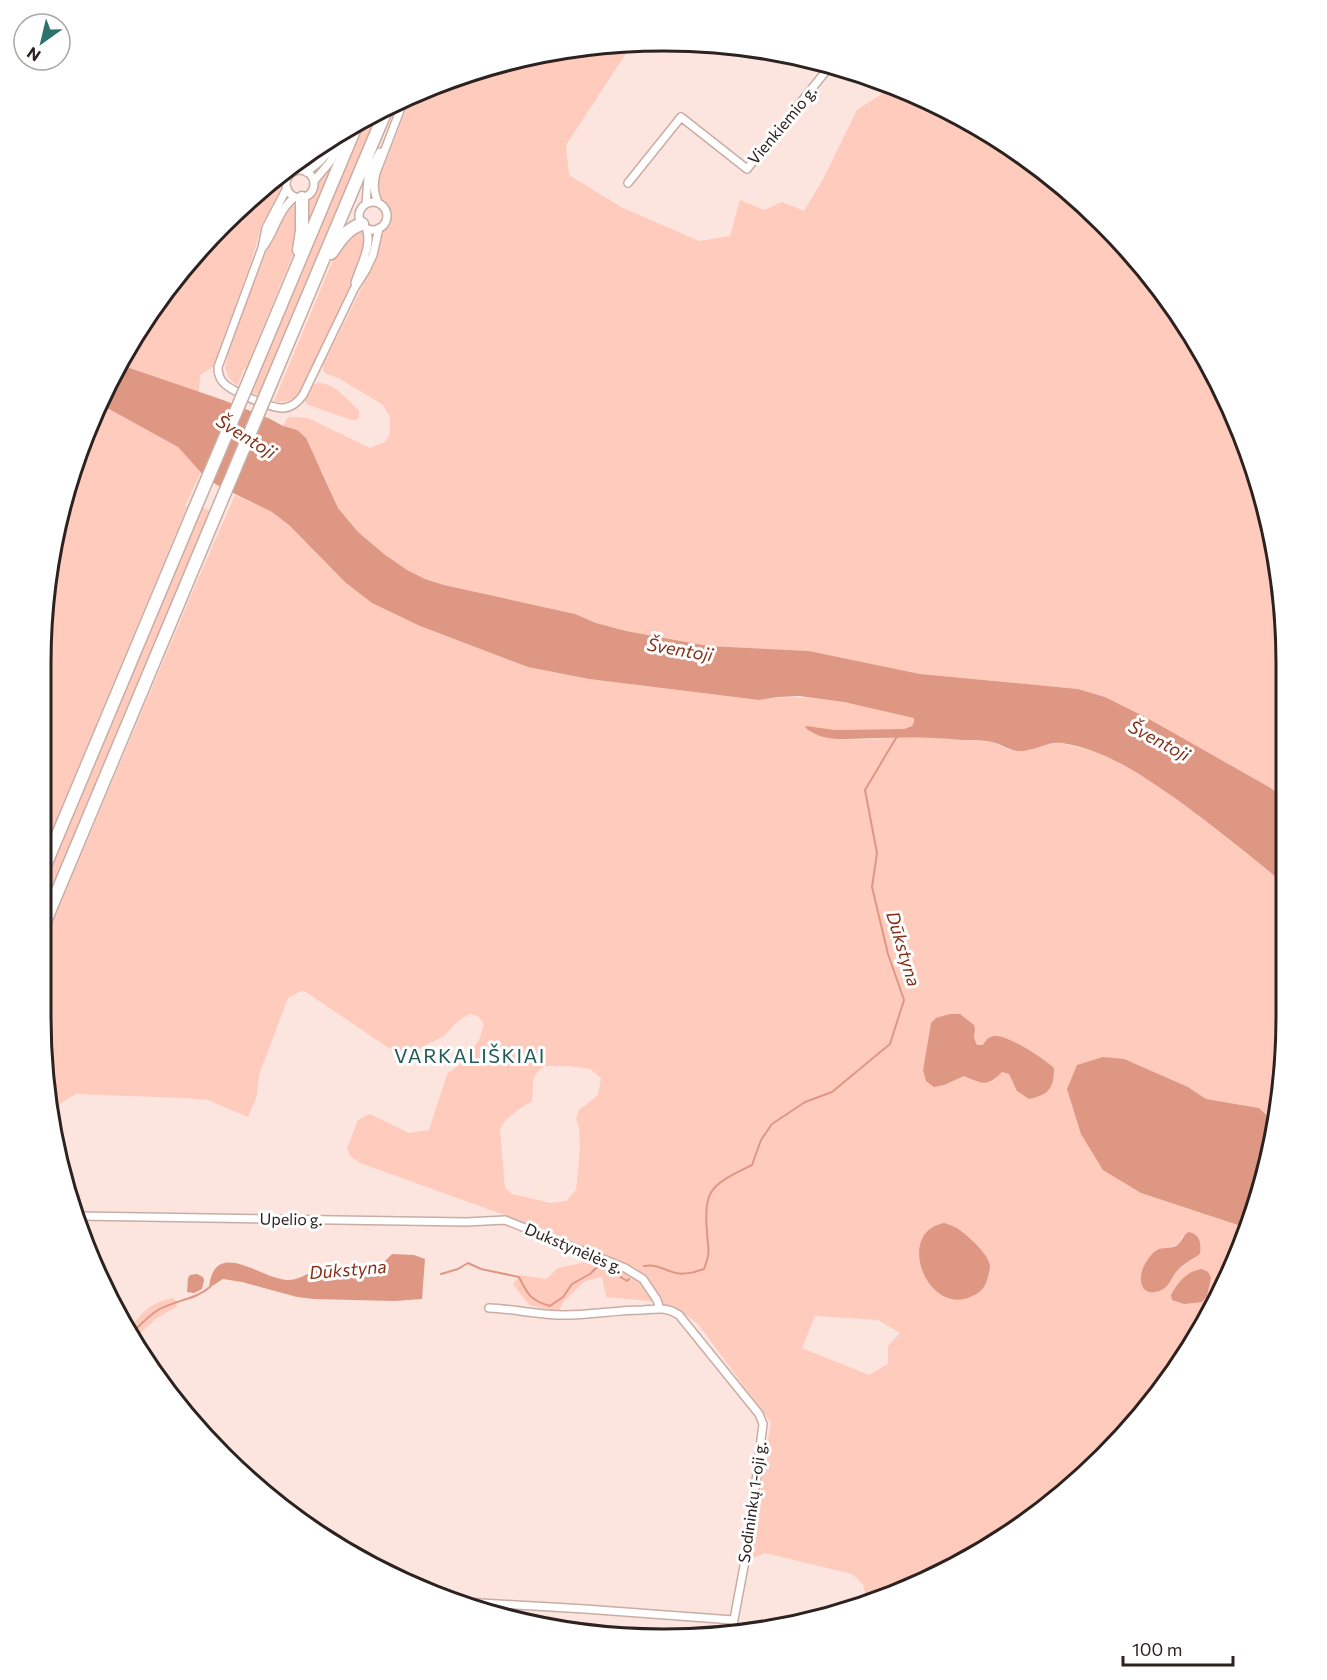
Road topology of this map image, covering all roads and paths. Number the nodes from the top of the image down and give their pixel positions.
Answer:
1 (825, 73) edge
2 (400, 111) edge
3 (382, 120) edge
4 (352, 136) edge
5 (388, 140) junction
6 (338, 145) edge
7 (332, 148) edge
8 (300, 171) edge
9 (306, 172) junction
10 (288, 181) edge
11 (314, 181) junction
12 (628, 183) dead end
13 (287, 188) junction
14 (298, 197) junction
15 (378, 203) junction
16 (366, 204) junction
17 (364, 226) junction
18 (379, 228) junction
19 (262, 248) junction
20 (321, 266) junction
21 (293, 277) junction
22 (354, 289) junction
23 (51, 851) edge
24 (51, 907) edge
25 (85, 1216) edge
26 (505, 1220) joint
27 (489, 1308) dead end
28 (660, 1309) junction
29 (491, 1604) edge
30 (733, 1620) junction
31 (732, 1625) edge

1 - 12 street, Vienkiemio g.
2 - 5 street
3 - 20 highway
4 - 21 highway
5 - 15 street
5 - 16 street
6 - 11 street
7 - 9 street
8 - 9 street
9 - 11 street
10 - 13 street
11 - 14 street
13 - 14 street
13 - 19 street
14 - 19 street
14 - 21 highway
15 - 16 street
15 - 18 street
16 - 17 street
17 - 18 street
17 - 20 highway
17 - 22 street
18 - 22 street
19 - 22 street
20 - 24 highway, bridge
21 - 23 highway, bridge
25 - 26 street, Upelio g.
26 - 28 street, Dukstynėlės g.
27 - 28 street
28 - 30 street, Sodininkų 1-oji g.
29 - 30 street
30 - 31 street, Sodininkų 1-oji g.

